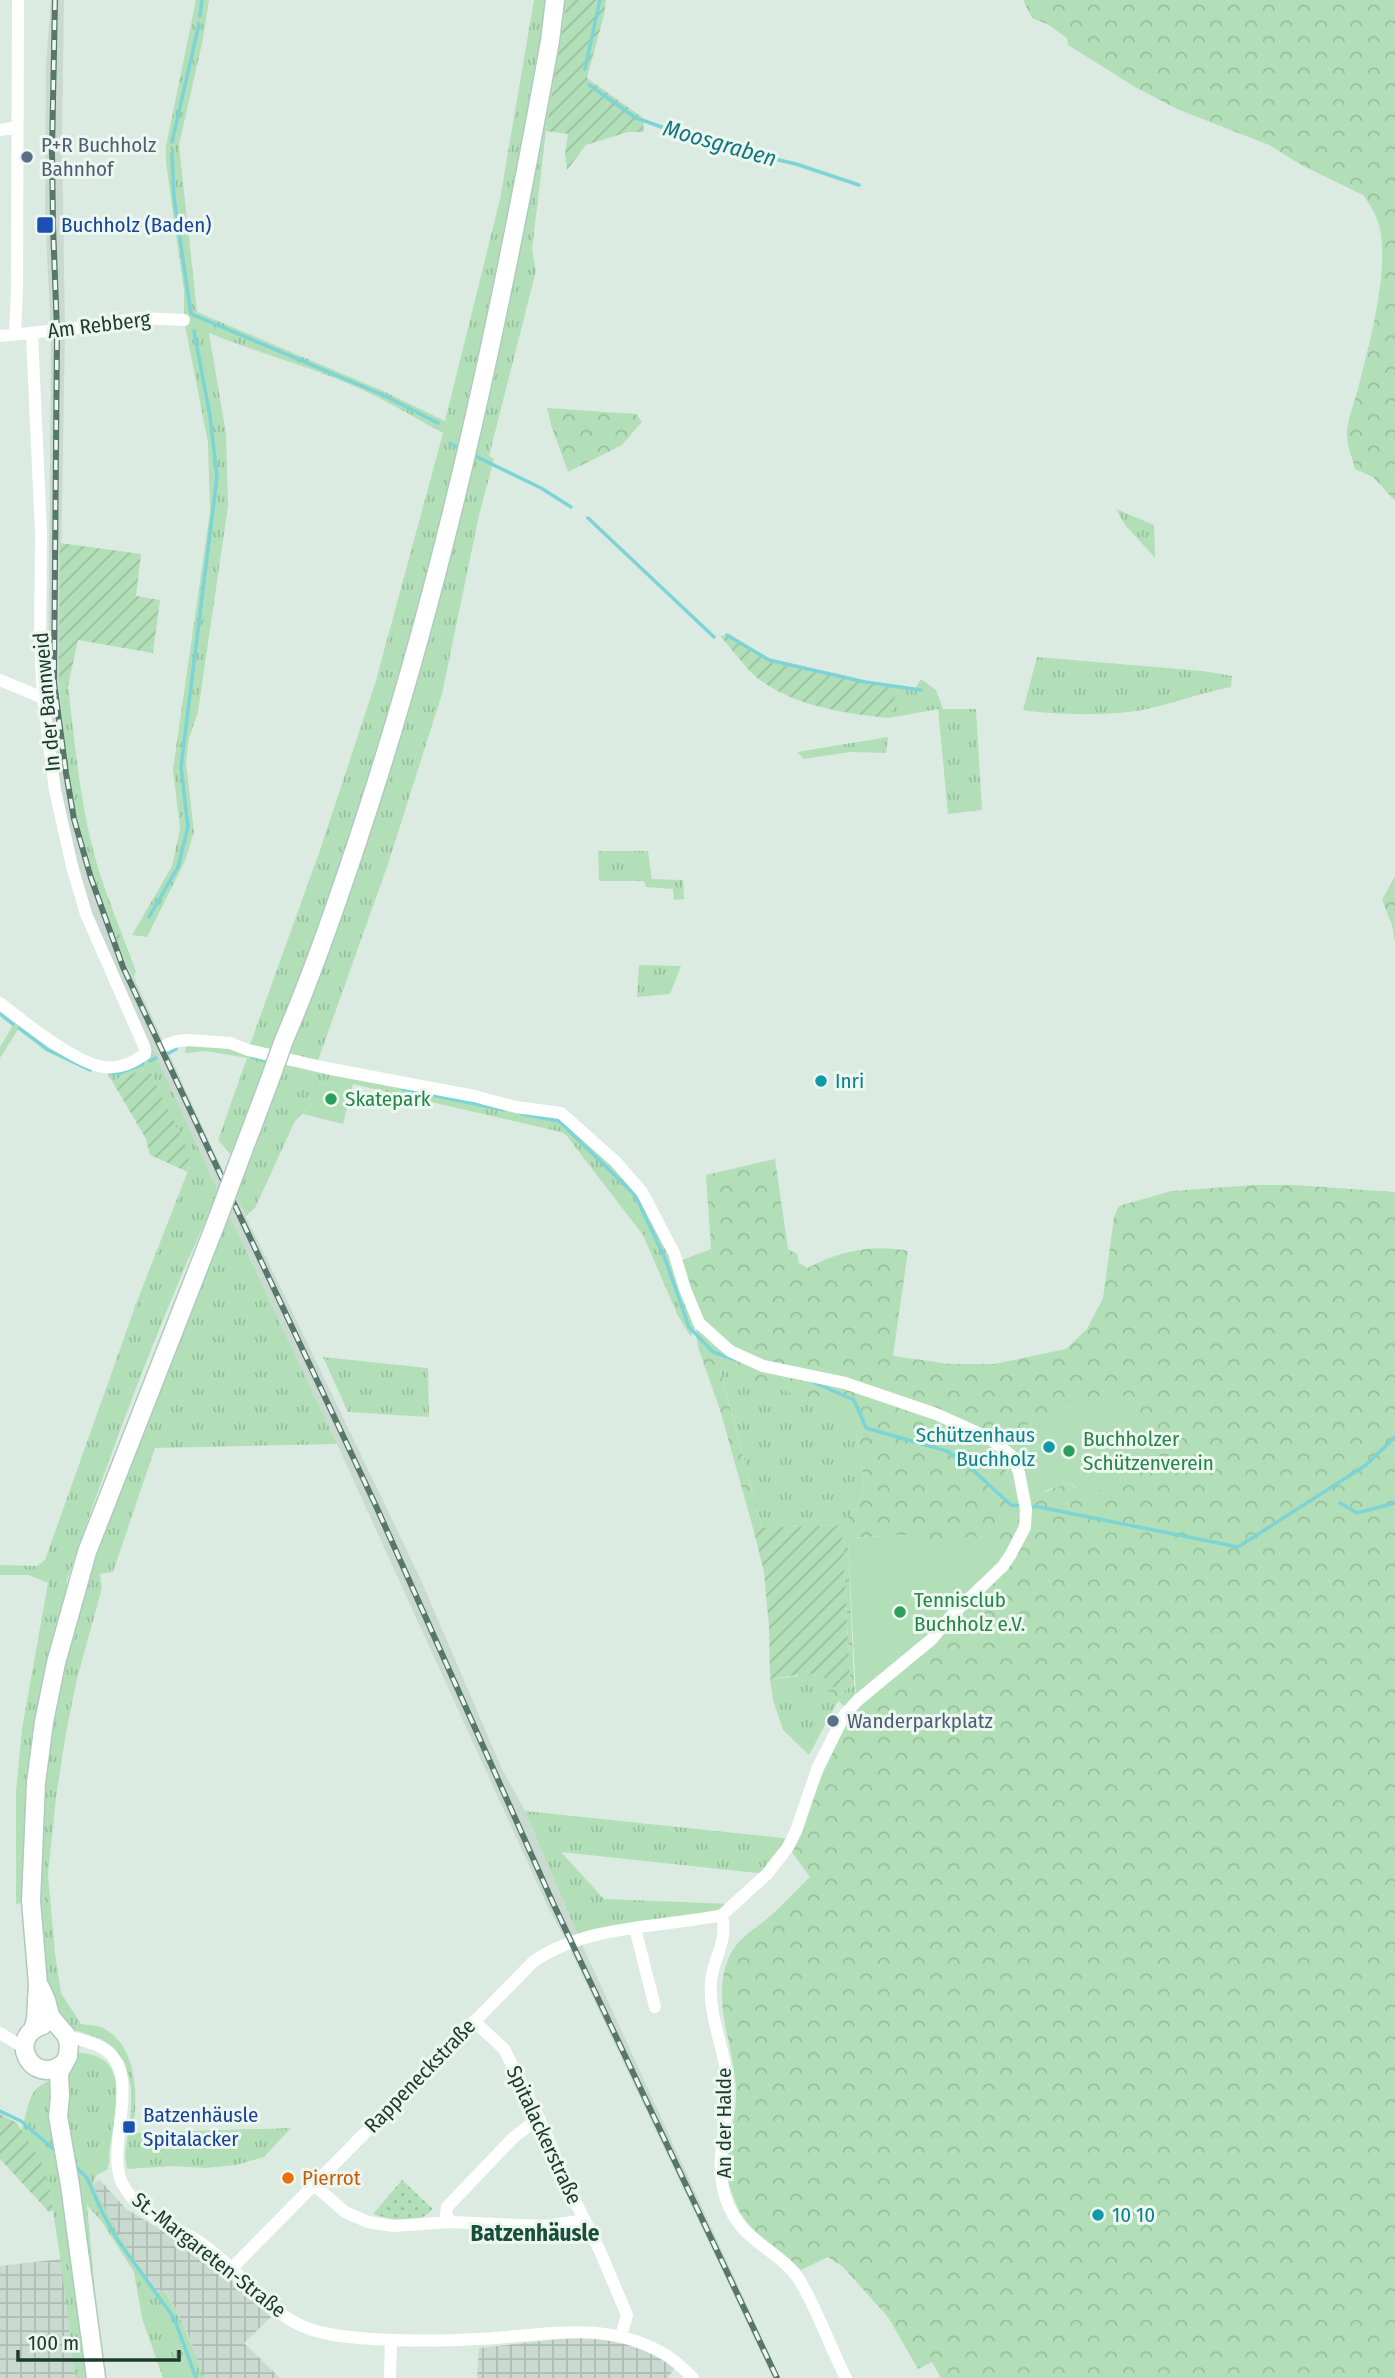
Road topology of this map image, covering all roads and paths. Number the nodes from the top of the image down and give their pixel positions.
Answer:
1 (18, 0) edge
2 (555, 0) edge
3 (17, 127) junction
4 (0, 130) edge
5 (184, 320) dead end
6 (15, 334) junction
7 (32, 334) junction
8 (0, 336) edge
9 (0, 680) edge
10 (43, 698) junction
11 (0, 1003) edge
12 (166, 1045) dead end
13 (722, 1915) junction
14 (635, 1928) junction
15 (38, 1984) junction
16 (655, 2007) dead end
17 (474, 2021) junction
18 (2, 2034) edge
19 (29, 2037) junction
20 (64, 2045) junction
21 (39, 2069) junction
22 (58, 2116) junction
23 (539, 2118) junction
24 (313, 2184) junction
25 (585, 2220) junction
26 (451, 2222) junction
27 (232, 2268) junction
28 (621, 2336) junction
29 (391, 2340) junction
30 (96, 2378) edge
31 (390, 2378) edge
32 (693, 2378) edge
33 (846, 2378) edge

1 - 3 street
2 - 15 main road, bridge
3 - 4 street
3 - 6 street
5 - 7 street, Am Rebberg
6 - 7 street, Am Rebberg
6 - 8 street, Am Rebberg
7 - 10 street, In der Bannweid
9 - 10 street
10 - 11 street, In der Bannweid
12 - 13 street
13 - 14 street, Rappeneckstraße
13 - 33 street, An der Halde
14 - 16 street
14 - 17 street, Rappeneckstraße
15 - 19 main road
15 - 20 main road
17 - 23 street, Spitalackerstraße
17 - 24 street, Rappeneckstraße
18 - 19 street
19 - 20 main road
19 - 21 main road
20 - 21 main road
20 - 22 main road
20 - 27 street, St.-Margareten-Straße
21 - 22 main road
22 - 30 main road
23 - 25 street, Spitalackerstraße
23 - 26 street
24 - 26 street
24 - 27 street, Rappeneckstraße
25 - 26 street
25 - 28 street, Spitalackerstraße
27 - 29 street, St.-Margareten-Straße
28 - 29 street, St.-Margareten-Straße
28 - 32 street, St.-Margareten-Straße
29 - 31 street

